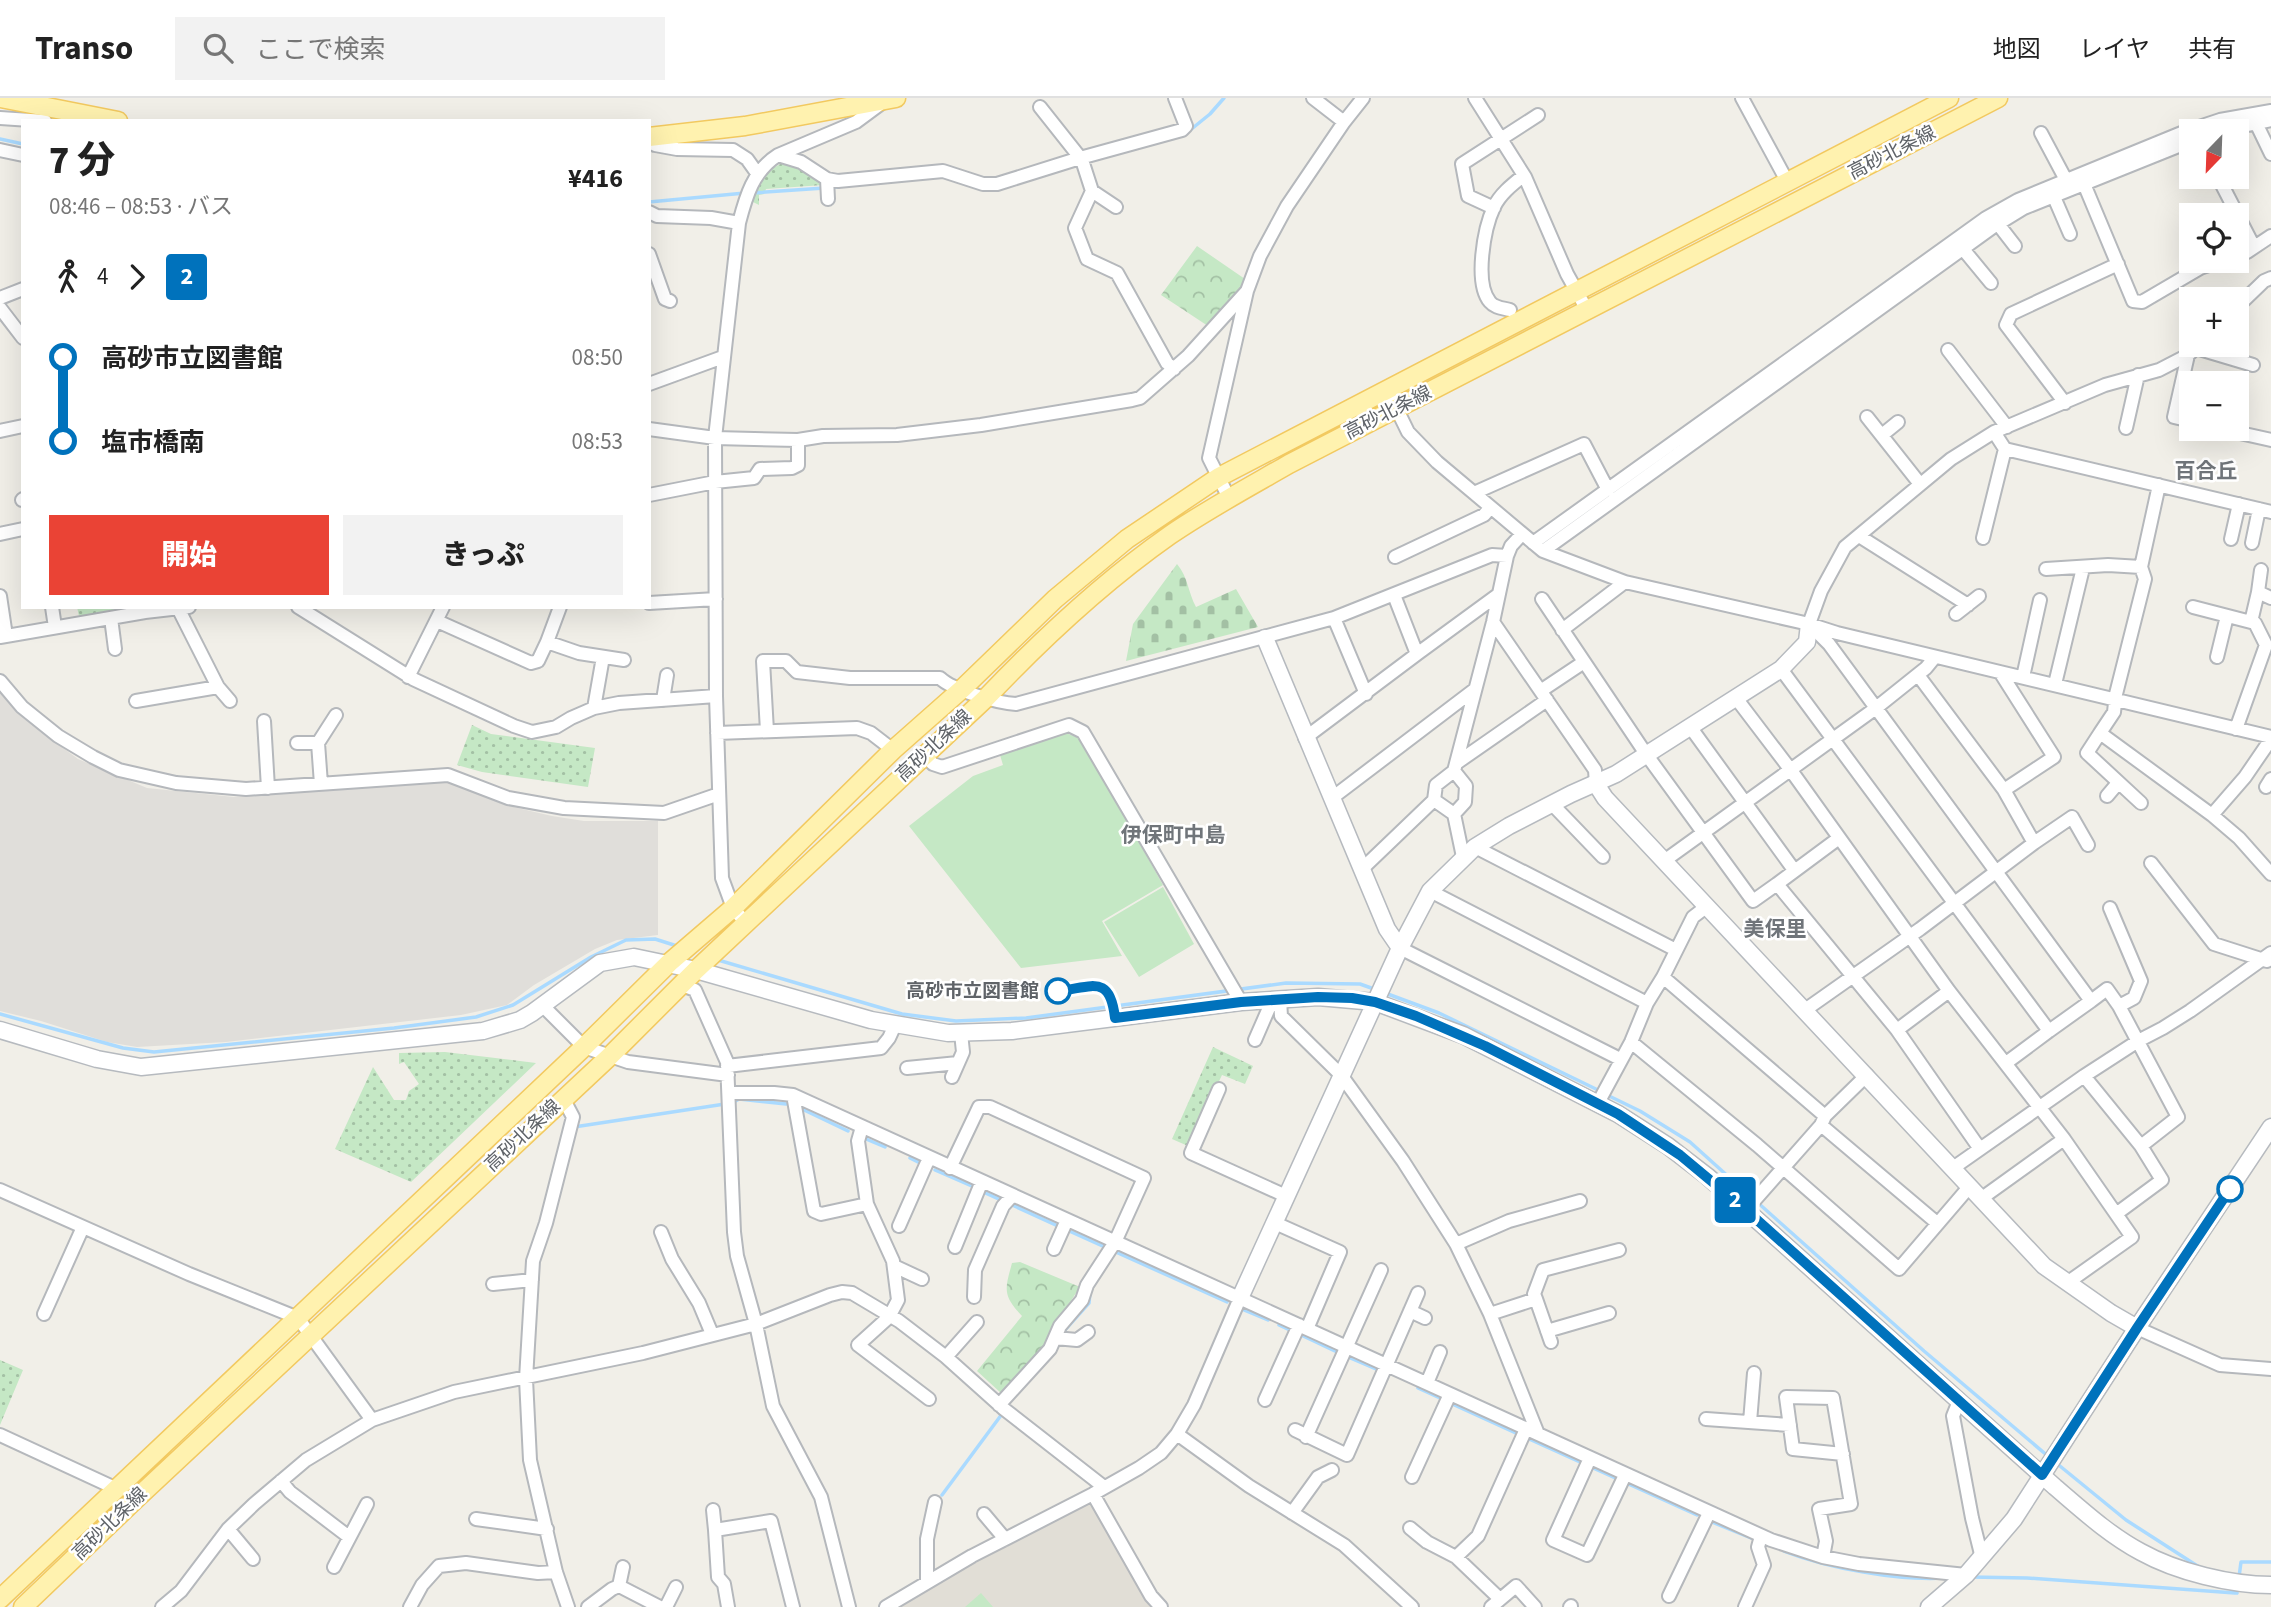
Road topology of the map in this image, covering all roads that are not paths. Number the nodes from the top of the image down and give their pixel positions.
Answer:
1 (1, 98) edge
2 (1175, 98) edge
3 (1314, 98) edge
4 (1363, 98) edge
5 (1475, 98) edge
6 (1742, 98) edge
7 (1949, 98) edge
8 (1998, 98) edge
9 (889, 100) edge
10 (1040, 107) dead end
11 (2271, 111) edge
12 (1538, 115) dead end
13 (0, 118) edge
14 (79, 118) edge
15 (21, 119) edge
16 (2271, 120) edge
17 (1344, 122) junction
18 (2256, 124) junction
19 (2249, 125) edge
20 (2041, 133) dead end
21 (1501, 138) junction
22 (651, 139) edge
23 (651, 141) edge
24 (2179, 145) edge
25 (0, 150) edge
26 (2271, 154) edge
27 (21, 155) edge
28 (778, 155) junction
29 (1083, 161) junction
30 (757, 173) junction
31 (1523, 176) junction
32 (2082, 179) junction
33 (2066, 180) junction
34 (1787, 181) junction
35 (2224, 189) edge
36 (1092, 191) junction
37 (2054, 197) junction
38 (1116, 207) dead end
39 (1494, 208) junction
40 (652, 215) edge
41 (739, 223) junction
42 (1998, 224) junction
43 (2070, 234) dead end
44 (2271, 236) edge
45 (2015, 246) dead end
46 (2254, 247) junction
47 (1963, 249) junction
48 (2249, 250) edge
49 (651, 260) edge
50 (2118, 264) junction
51 (2191, 273) edge
52 (2271, 278) edge
53 (1991, 283) dead end
54 (21, 290) edge
55 (1247, 291) junction
56 (1578, 291) junction
57 (2249, 295) edge
58 (0, 298) edge
59 (670, 302) dead end
60 (0, 308) edge
61 (1510, 310) dead end
62 (1587, 310) junction
63 (21, 335) edge
64 (1948, 350) dead end
65 (2181, 357) edge
66 (2224, 357) edge
67 (723, 358) junction
68 (2253, 365) dead end
69 (1174, 369) junction
70 (2138, 376) junction
71 (651, 383) edge
72 (1387, 389) junction
73 (1746, 397) junction
74 (2179, 400) edge
75 (2065, 403) junction
76 (1396, 410) junction
77 (1867, 417) dead end
78 (2179, 418) edge
79 (1898, 422) dead end
80 (21, 426) edge
81 (2007, 427) junction
82 (2126, 428) dead end
83 (651, 429) edge
84 (0, 430) edge
85 (1994, 432) junction
86 (1882, 435) junction
87 (2249, 435) edge
88 (715, 438) junction
89 (798, 440) junction
90 (2271, 440) edge
91 (2005, 449) junction
92 (1651, 467) junction
93 (1219, 478) junction
94 (715, 482) junction
95 (1920, 484) junction
96 (2159, 485) junction
97 (1608, 490) junction
98 (1474, 494) junction
99 (651, 495) edge
100 (1229, 498) junction
101 (2239, 504) junction
102 (1490, 508) junction
103 (2265, 510) edge
104 (21, 529) edge
105 (0, 534) edge
106 (1522, 534) junction
107 (1859, 536) junction
108 (1983, 538) dead end
109 (2231, 539) dead end
110 (2252, 543) dead end
111 (1538, 547) junction
112 (1507, 556) junction
113 (1395, 557) dead end
114 (2141, 567) junction
115 (2083, 568) junction
116 (2046, 569) dead end
117 (2261, 570) dead end
118 (1625, 582) junction
119 (2258, 592) junction
120 (1394, 594) junction
121 (1499, 594) junction
122 (0, 596) edge
123 (1979, 596) dead end
124 (2271, 598) edge
125 (1542, 599) dead end
126 (716, 600) junction
127 (2040, 600) dead end
128 (651, 603) edge
129 (1968, 605) junction
130 (2193, 607) dead end
131 (52, 609) edge
132 (174, 609) edge
133 (184, 609) edge
134 (301, 609) edge
135 (442, 609) edge
136 (560, 609) edge
137 (1956, 614) dead end
138 (2227, 616) junction
139 (111, 618) junction
140 (1334, 618) junction
141 (437, 621) junction
142 (1493, 622) junction
143 (2251, 622) junction
144 (1810, 624) junction
145 (55, 627) junction
146 (1562, 630) junction
147 (3, 636) edge
148 (1265, 638) junction
149 (547, 642) junction
150 (116, 649) dead end
151 (1418, 654) junction
152 (603, 657) junction
153 (1936, 657) junction
154 (2217, 657) dead end
155 (624, 660) dead end
156 (1584, 662) junction
157 (1781, 669) junction
158 (2000, 672) junction
159 (667, 675) dead end
160 (1918, 675) junction
161 (408, 677) junction
162 (2023, 677) junction
163 (0, 681) edge
164 (2055, 684) junction
165 (218, 687) junction
166 (962, 689) junction
167 (1474, 690) junction
168 (1366, 694) junction
169 (1544, 695) junction
170 (716, 696) junction
171 (986, 698) junction
172 (1736, 698) junction
173 (663, 700) junction
174 (2117, 700) junction
175 (136, 701) dead end
176 (230, 701) dead end
177 (594, 708) junction
178 (1876, 708) junction
179 (336, 715) dead end
180 (264, 721) dead end
181 (1691, 727) junction
182 (2236, 729) junction
183 (767, 731) junction
184 (717, 733) junction
185 (2100, 733) junction
186 (1305, 738) junction
187 (1833, 738) junction
188 (2271, 738) edge
189 (297, 743) dead end
190 (318, 743) junction
191 (894, 750) junction
192 (1646, 754) junction
193 (924, 755) junction
194 (1456, 767) junction
195 (1790, 769) junction
196 (2118, 783) junction
197 (321, 784) junction
198 (1596, 785) junction
199 (268, 788) junction
200 (2004, 790) junction
201 (719, 794) junction
202 (2107, 796) dead end
203 (1332, 798) junction
204 (1434, 800) junction
205 (1746, 802) junction
206 (2141, 803) dead end
207 (1552, 804) junction
208 (1454, 814) junction
209 (2212, 815) junction
210 (1702, 833) junction
211 (1603, 837) dead end
212 (1839, 838) junction
213 (2034, 843) junction
214 (2088, 845) dead end
215 (1592, 846) junction
216 (1469, 852) junction
217 (1603, 857) dead end
218 (1664, 861) junction
219 (2151, 863) dead end
220 (1362, 869) junction
221 (1794, 870) junction
222 (1998, 871) junction
223 (2271, 874) edge
224 (1777, 884) junction
225 (1430, 891) junction
226 (1955, 903) junction
227 (1706, 907) junction
228 (733, 908) junction
229 (2110, 908) dead end
230 (746, 923) junction
231 (1910, 936) junction
232 (1400, 948) junction
233 (1675, 950) junction
234 (2268, 958) edge
235 (669, 964) junction
236 (696, 970) junction
237 (1853, 975) junction
238 (1663, 977) junction
239 (682, 985) junction
240 (1950, 991) junction
241 (1276, 1000) junction
242 (2091, 1000) junction
243 (1241, 1002) junction
244 (1375, 1002) junction
245 (1647, 1003) junction
246 (543, 1006) junction
247 (2119, 1006) junction
248 (1805, 1010) junction
249 (895, 1025) junction
250 (0, 1030) edge
251 (1897, 1031) junction
252 (2049, 1031) junction
253 (961, 1033) junction
254 (1255, 1040) dead end
255 (2137, 1041) junction
256 (1631, 1042) junction
257 (584, 1047) junction
258 (610, 1056) junction
259 (1620, 1059) junction
260 (958, 1063) junction
261 (2006, 1063) junction
262 (907, 1068) dead end
263 (727, 1071) junction
264 (1867, 1074) junction
265 (1341, 1075) junction
266 (2084, 1076) junction
267 (953, 1077) dead end
268 (1219, 1089) dead end
269 (729, 1093) junction
270 (563, 1098) junction
271 (794, 1102) junction
272 (1598, 1103) junction
273 (2040, 1108) junction
274 (1823, 1121) junction
275 (2271, 1127) edge
276 (860, 1133) junction
277 (2064, 1139) junction
278 (2141, 1146) junction
279 (1980, 1149) junction
280 (927, 1164) junction
281 (950, 1168) junction
282 (1782, 1168) junction
283 (1954, 1168) junction
284 (1970, 1186) junction
285 (980, 1187) junction
286 (0, 1190) edge
287 (1546, 1194) dead end
288 (1286, 1196) junction
289 (1982, 1198) junction
290 (1007, 1201) junction
291 (1580, 1201) dead end
292 (867, 1204) junction
293 (1550, 1209) junction
294 (1746, 1210) junction
295 (2116, 1214) junction
296 (1067, 1220) junction
297 (1275, 1223) junction
298 (1937, 1223) junction
299 (899, 1226) dead end
300 (83, 1227) junction
301 (661, 1232) dead end
302 (1115, 1242) junction
303 (1456, 1244) junction
304 (955, 1247) dead end
305 (1054, 1249) dead end
306 (1538, 1255) dead end
307 (1614, 1255) dead end
308 (894, 1266) junction
309 (1381, 1270) dead end
310 (1543, 1270) junction
311 (922, 1279) dead end
312 (531, 1280) junction
313 (2067, 1283) junction
314 (493, 1284) dead end
315 (1418, 1293) dead end
316 (974, 1297) dead end
317 (1240, 1298) junction
318 (1536, 1299) junction
319 (1410, 1311) junction
320 (44, 1314) dead end
321 (1490, 1314) junction
322 (889, 1317) junction
323 (298, 1318) junction
324 (1425, 1318) dead end
325 (1603, 1320) dead end
326 (978, 1322) dead end
327 (756, 1324) junction
328 (2137, 1328) junction
329 (1299, 1330) junction
330 (1088, 1332) dead end
331 (712, 1334) junction
332 (311, 1335) junction
333 (1055, 1338) junction
334 (1346, 1346) junction
335 (1440, 1352) dead end
336 (946, 1357) junction
337 (1387, 1365) junction
338 (2271, 1369) edge
339 (1754, 1373) dead end
340 (526, 1379) junction
341 (1427, 1383) junction
342 (1450, 1394) junction
343 (929, 1399) dead end
344 (1265, 1400) dead end
345 (1959, 1401) junction
346 (999, 1405) junction
347 (1706, 1419) dead end
348 (372, 1420) junction
349 (1750, 1422) junction
350 (1790, 1425) junction
351 (1532, 1431) junction
352 (1177, 1434) junction
353 (0, 1435) edge
354 (1843, 1454) junction
355 (1591, 1458) junction
356 (1332, 1470) dead end
357 (1625, 1475) junction
358 (2042, 1475) junction
359 (1412, 1477) dead end
360 (281, 1481) junction
361 (117, 1489) junction
362 (1099, 1491) junction
363 (935, 1502) dead end
364 (367, 1504) dead end
365 (713, 1510) dead end
366 (1292, 1513) junction
367 (984, 1514) dead end
368 (1707, 1518) junction
369 (476, 1519) dead end
370 (1410, 1528) dead end
371 (228, 1529) junction
372 (547, 1529) junction
373 (715, 1530) junction
374 (349, 1536) junction
375 (1761, 1536) junction
376 (1006, 1539) junction
377 (1455, 1557) junction
378 (1823, 1557) junction
379 (1982, 1558) junction
380 (253, 1559) dead end
381 (334, 1567) dead end
382 (623, 1567) dead end
383 (556, 1572) junction
384 (1966, 1575) junction
385 (927, 1582) junction
386 (2271, 1585) edge
387 (619, 1586) junction
388 (676, 1587) dead end
389 (1669, 1589) dead end
390 (0, 1599) edge
391 (1496, 1603) edge
392 (23, 1607) edge
393 (162, 1607) edge
394 (410, 1607) edge
395 (568, 1607) edge
396 (588, 1607) edge
397 (660, 1607) edge
398 (666, 1607) edge
399 (728, 1607) edge
400 (793, 1607) edge
401 (849, 1607) edge
402 (886, 1607) edge
403 (1161, 1607) edge
404 (1412, 1607) edge
405 (1535, 1607) edge
406 (1745, 1607) edge
407 (1929, 1607) edge

1 - 14 main road
2 - 29 street
3 - 17 street
4 - 17 street
5 - 21 street
6 - 34 street
7 - 34 main road, 高砂北条線
8 - 62 main road, 高砂北条線
9 - 22 main road
9 - 28 street
10 - 29 street
11 - 32 street
12 - 21 street
13 - 15 street
16 - 18 street
17 - 55 street
18 - 19 street
18 - 26 street
20 - 33 street
21 - 31 street
21 - 39 street
23 - 30 street
24 - 32 street
25 - 27 street
28 - 29 street
28 - 30 street
29 - 36 street
30 - 41 street
31 - 39 street
31 - 56 street
32 - 33 street
32 - 37 street
32 - 50 street
33 - 73 street
34 - 56 main road, 高砂北条線
35 - 46 street
36 - 38 street
36 - 69 street
37 - 42 street
37 - 43 street
39 - 61 street
40 - 41 street
41 - 67 street
42 - 45 street
42 - 47 street
44 - 46 street
46 - 48 street
47 - 53 street
47 - 73 street
49 - 59 street
50 - 51 street
50 - 75 street
52 - 57 street
54 - 58 street
55 - 69 street
55 - 93 street
56 - 62 street
56 - 72 main road, 高砂北条線
60 - 63 street
62 - 76 main road, 高砂北条線
64 - 81 street
65 - 70 street
66 - 68 street
67 - 71 street
67 - 88 street
69 - 89 street
70 - 75 street
70 - 82 street
72 - 76 street
72 - 93 main road, 高砂北条線
73 - 92 street
74 - 78 street
75 - 81 street
76 - 98 street
76 - 100 main road, 高砂北条線
77 - 86 street
79 - 86 street
80 - 84 street
81 - 85 street
83 - 88 street
85 - 91 street
85 - 95 street
86 - 95 street
87 - 90 street
88 - 89 street
88 - 94 street
89 - 94 street
91 - 96 street
91 - 108 street
92 - 97 street
92 - 111 street
93 - 100 street
93 - 166 main road, 高砂北条線
94 - 99 street
94 - 126 street
95 - 107 street
96 - 101 street
96 - 114 street
97 - 98 street
97 - 111 street
98 - 102 street
100 - 171 main road, 高砂北条線
101 - 103 street
101 - 109 street
102 - 106 street
102 - 113 street
103 - 110 street
104 - 105 street
106 - 111 street
106 - 112 street
107 - 129 street
107 - 144 street
111 - 118 street
112 - 120 street
112 - 121 street
114 - 115 street
114 - 174 street
115 - 116 street
115 - 164 street
117 - 119 street
118 - 144 street
118 - 146 street
119 - 124 street
119 - 143 street
120 - 140 street
120 - 151 street
121 - 142 street
121 - 151 street
122 - 147 street
123 - 129 street
125 - 146 street
126 - 128 street
126 - 170 street
127 - 162 street
129 - 137 street
130 - 138 street
131 - 145 street
132 - 139 street
133 - 165 street
134 - 161 street
135 - 141 street
136 - 149 street
138 - 143 street
138 - 154 street
139 - 145 street
139 - 150 street
140 - 148 street
140 - 168 street
141 - 149 street
141 - 161 street
142 - 167 street
142 - 169 street
143 - 182 street
144 - 153 street
144 - 157 street
144 - 178 street
145 - 147 street
146 - 156 street
148 - 171 street
148 - 186 street
149 - 152 street
151 - 168 street
152 - 155 street
152 - 177 street
153 - 158 street
153 - 160 street
156 - 169 street
156 - 192 street
157 - 172 street
157 - 187 street
158 - 162 street
158 - 200 street
159 - 173 street
160 - 178 street
160 - 200 street
161 - 177 street
162 - 164 street
163 - 199 street
164 - 174 street
165 - 175 street
165 - 176 street
166 - 171 street
166 - 183 street
166 - 191 main road, 高砂北条線
167 - 194 street
167 - 203 street
168 - 186 street
169 - 194 street
169 - 198 street
170 - 173 street
170 - 184 street
171 - 193 main road, 高砂北条線
172 - 181 street
172 - 195 street
173 - 177 street
174 - 182 street
174 - 185 street
178 - 187 street
178 - 222 street
179 - 190 street
180 - 199 street
181 - 192 street
181 - 205 street
182 - 188 street
183 - 184 street
183 - 191 street
184 - 201 street
185 - 196 street
185 - 209 street
186 - 203 street
187 - 195 street
187 - 226 street
188 - 209 street
189 - 190 street
190 - 197 street
191 - 228 main road, 高砂北条線
192 - 198 street
192 - 210 street
193 - 230 main road, 高砂北条線
193 - 243 street
194 - 204 street
194 - 208 street
195 - 205 street
195 - 212 street
196 - 202 street
196 - 206 street
197 - 199 street
197 - 201 street
198 - 207 street
198 - 218 street
200 - 213 street
201 - 228 street
203 - 220 street
204 - 208 street
204 - 220 street
205 - 210 street
205 - 221 street
207 - 215 street
207 - 216 street
208 - 216 street
209 - 223 street
210 - 218 street
210 - 224 street
211 - 215 street
212 - 221 street
212 - 231 street
213 - 214 street
213 - 222 street
215 - 217 street
216 - 225 street
216 - 233 street
218 - 227 street
219 - 234 street
220 - 232 street
221 - 224 street
222 - 226 street
222 - 242 street
224 - 237 street
225 - 232 street
225 - 245 street
226 - 231 street
226 - 252 street
227 - 233 street
227 - 248 street
228 - 230 street
228 - 235 main road, 高砂北条線
229 - 247 street
230 - 236 main road, 高砂北条線
231 - 237 street
231 - 240 street
232 - 244 street
232 - 259 street
233 - 238 street
234 - 255 street
235 - 236 street
235 - 246 street
235 - 257 main road, 高砂北条線
236 - 239 main road, 高砂北条線
236 - 249 street
237 - 248 street
237 - 251 street
238 - 245 street
238 - 274 street
239 - 258 main road, 高砂北条線
239 - 263 street
240 - 251 street
240 - 261 street
241 - 243 street
241 - 244 street
241 - 254 street
241 - 265 street
242 - 247 street
242 - 252 street
243 - 253 street
244 - 265 street
244 - 272 street
245 - 256 street
246 - 250 street
246 - 257 street
247 - 255 street
248 - 264 street
249 - 253 street
249 - 263 street
251 - 279 street
252 - 261 street
253 - 260 street
255 - 266 street
255 - 278 street
256 - 259 street
256 - 282 street
257 - 258 street
257 - 323 main road, 高砂北条線
258 - 263 street
258 - 270 main road, 高砂北条線
259 - 272 street
260 - 262 street
260 - 267 street
261 - 273 street
263 - 269 street
264 - 274 street
264 - 283 street
265 - 288 street
265 - 303 street
266 - 273 street
266 - 278 street
268 - 288 street
269 - 271 street
269 - 327 street
270 - 312 street
270 - 332 main road, 高砂北条線
271 - 276 street
271 - 292 street
272 - 294 street
273 - 277 street
273 - 279 street
274 - 282 street
274 - 298 street
275 - 328 street
276 - 280 street
276 - 292 street
277 - 289 street
277 - 295 street
278 - 295 street
279 - 283 street
280 - 281 street
280 - 299 street
281 - 285 street
281 - 302 street
282 - 294 street
282 - 298 street
283 - 284 street
284 - 289 street
284 - 298 street
285 - 290 street
285 - 304 street
286 - 300 street
287 - 293 street
288 - 297 street
289 - 313 street
290 - 296 street
290 - 316 street
291 - 293 street
292 - 308 street
293 - 303 street
294 - 345 street
295 - 313 street
296 - 302 street
296 - 305 street
297 - 317 street
297 - 329 street
300 - 320 street
300 - 323 street
301 - 331 street
302 - 317 street
302 - 333 street
303 - 321 street
306 - 310 street
307 - 310 street
308 - 311 street
308 - 322 street
309 - 334 street
310 - 318 street
312 - 314 street
312 - 340 street
313 - 328 street
315 - 319 street
317 - 329 street
317 - 352 street
318 - 321 street
318 - 325 street
319 - 324 street
319 - 337 street
321 - 351 street
322 - 327 street
322 - 336 street
322 - 343 street
323 - 332 street
323 - 361 main road, 高砂北条線
326 - 336 street
327 - 331 street
327 - 401 street
328 - 338 street
328 - 358 street
329 - 334 street
329 - 344 street
330 - 333 street
331 - 340 street
332 - 348 street
332 - 392 main road, 高砂北条線
333 - 346 street
334 - 337 street
334 - 337 street
335 - 341 street
336 - 346 street
337 - 341 street
339 - 349 street
340 - 348 street
340 - 372 street
341 - 342 street
342 - 351 street
342 - 359 street
345 - 358 street
345 - 379 street
346 - 362 street
347 - 349 street
348 - 360 street
349 - 350 street
350 - 354 street
350 - 354 street
351 - 355 street
351 - 377 street
352 - 362 street
352 - 366 street
353 - 361 street
354 - 378 street
355 - 357 street
355 - 357 street
356 - 366 street
357 - 368 street
358 - 379 street
358 - 386 street
360 - 371 street
360 - 374 street
361 - 390 main road, 高砂北条線
362 - 376 street
362 - 403 street
363 - 385 street
364 - 374 street
365 - 373 street
366 - 404 street
367 - 376 street
368 - 375 street
368 - 389 street
369 - 372 street
370 - 377 street
371 - 380 street
371 - 393 street
372 - 383 street
373 - 399 street
373 - 400 street
374 - 381 street
375 - 378 street
375 - 406 street
376 - 385 street
377 - 391 street
378 - 384 street
379 - 384 street
382 - 387 street
383 - 394 street
383 - 395 street
384 - 407 street
385 - 402 street
387 - 396 street
387 - 397 street
388 - 398 street
391 - 405 street

